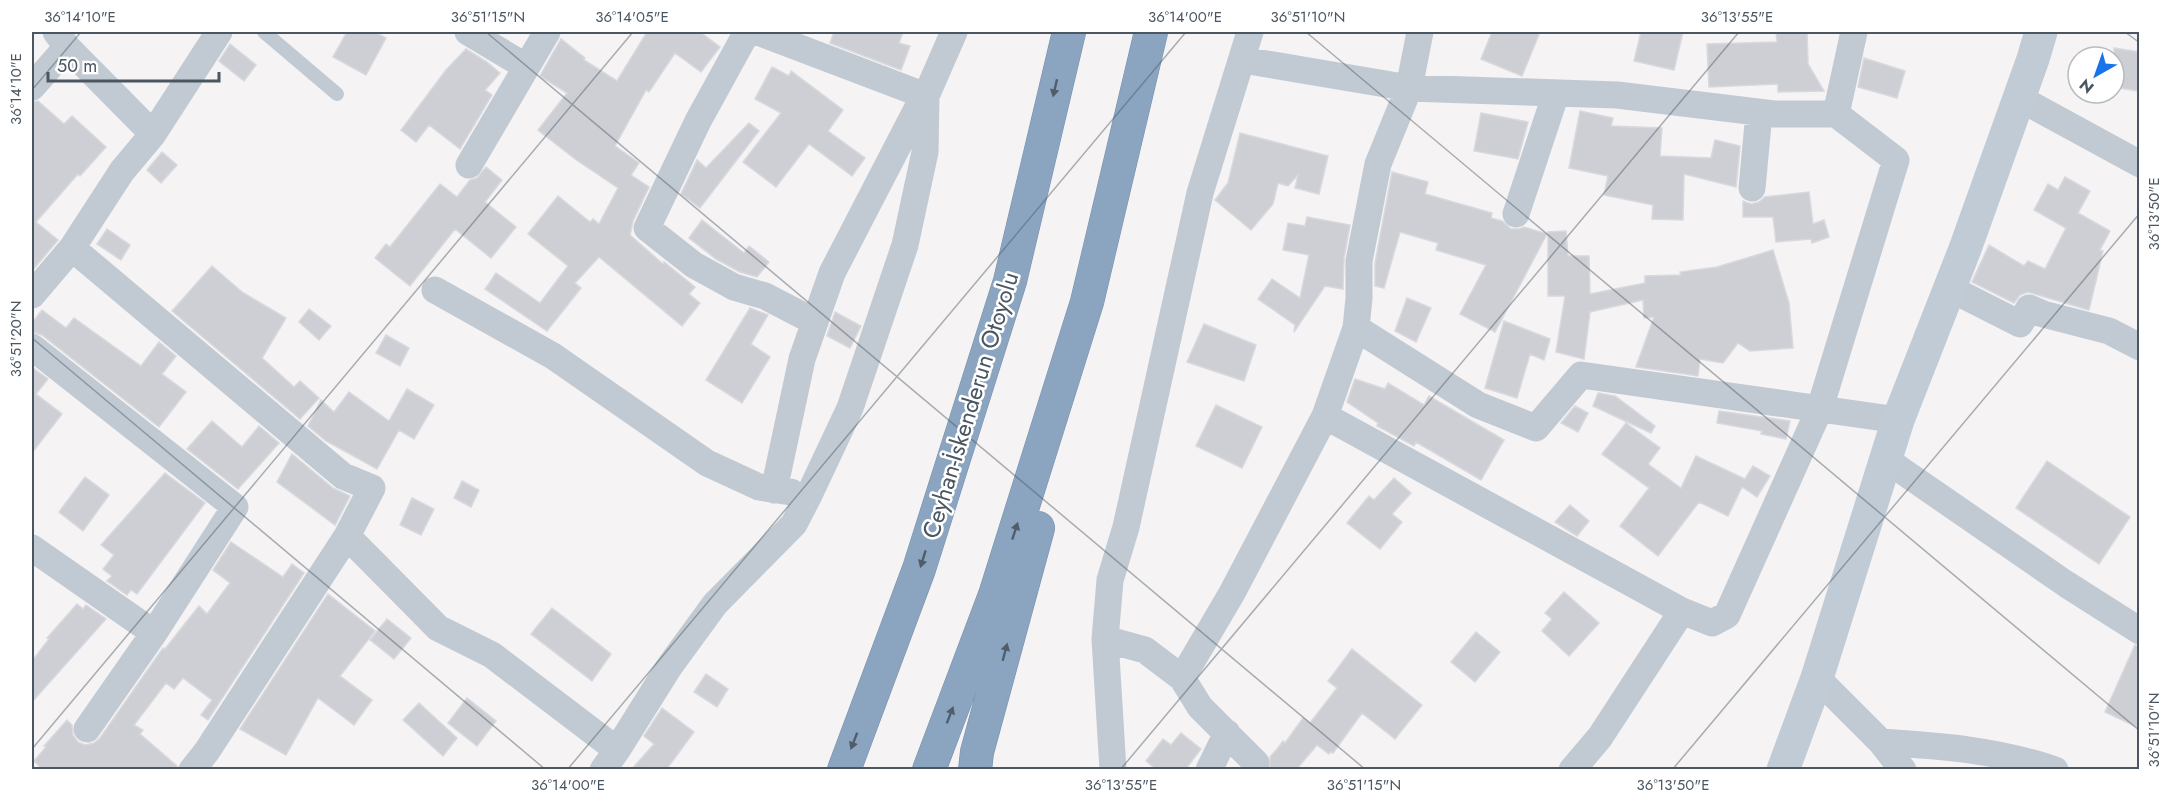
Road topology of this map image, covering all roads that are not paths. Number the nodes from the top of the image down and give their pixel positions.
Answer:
1 (219, 32) edge
2 (264, 32) edge
3 (468, 32) edge
4 (547, 32) edge
5 (747, 32) edge
6 (758, 32) edge
7 (954, 32) edge
8 (1069, 32) edge
9 (1151, 32) edge
10 (1250, 32) edge
11 (1420, 32) edge
12 (1854, 32) edge
13 (2041, 32) edge
14 (62, 39) edge
15 (1243, 60) junction
16 (525, 66) junction
17 (32, 87) edge
18 (1409, 88) junction
19 (1557, 93) junction
20 (337, 94) dead end
21 (926, 96) junction
22 (2019, 98) junction
23 (1759, 113) junction
24 (1836, 114) junction
25 (153, 134) junction
26 (2139, 164) edge
27 (469, 165) dead end
28 (1752, 188) dead end
29 (1516, 214) dead end
30 (72, 248) junction
31 (34, 285) edge
32 (1949, 288) junction
33 (435, 290) dead end
34 (815, 322) junction
35 (1356, 328) junction
36 (32, 347) edge
37 (2139, 347) edge
38 (1820, 408) junction
39 (1325, 416) junction
40 (1898, 420) junction
41 (1885, 459) junction
42 (774, 490) junction
43 (809, 495) junction
44 (347, 536) junction
45 (32, 548) edge
46 (1682, 611) junction
47 (2139, 631) edge
48 (154, 633) junction
49 (1105, 639) junction
50 (1182, 678) junction
51 (1817, 678) junction
52 (87, 729) dead end
53 (1227, 734) junction
54 (1881, 742) junction
55 (610, 760) edge
56 (1256, 763) dead end
57 (192, 770) edge
58 (844, 770) edge
59 (929, 770) edge
60 (975, 770) edge
61 (1113, 770) edge
62 (1209, 770) edge
63 (1572, 770) edge
64 (1783, 770) edge
65 (1903, 770) edge
66 (2055, 770) edge

1 - 25 street
2 - 20 lane
3 - 16 street
4 - 16 street
5 - 34 street
6 - 21 street
7 - 21 street
8 -> 58 highway, Ceyhan-İskenderun Otoyolu
59 -> 9 highway
60 -> 9 highway
10 - 15 street
11 - 18 street
12 - 24 street
13 - 22 street
14 - 17 street
14 - 25 street
15 - 18 street
15 - 49 street
16 - 27 street
18 - 19 street
18 - 35 street
19 - 23 street
19 - 29 street
21 - 34 street
21 - 43 street
22 - 26 street
22 - 32 street
23 - 24 street
23 - 28 street
24 - 38 street
25 - 30 street
30 - 31 street
30 - 44 street
32 - 37 street
32 - 40 street
33 - 42 street
34 - 42 street
35 - 38 street
35 - 39 street
36 - 48 street
38 - 40 street
38 - 46 street
39 - 46 street
39 - 50 street
40 - 41 street
41 - 47 street
41 - 51 street
42 - 43 street
43 - 55 street
44 - 55 street
44 - 57 street
45 - 48 street
46 - 63 street
48 - 52 street
49 - 50 street
49 - 61 street
50 - 53 street
51 - 54 street
51 - 64 street
53 - 56 street
53 - 62 street
54 - 65 street
54 - 66 street

